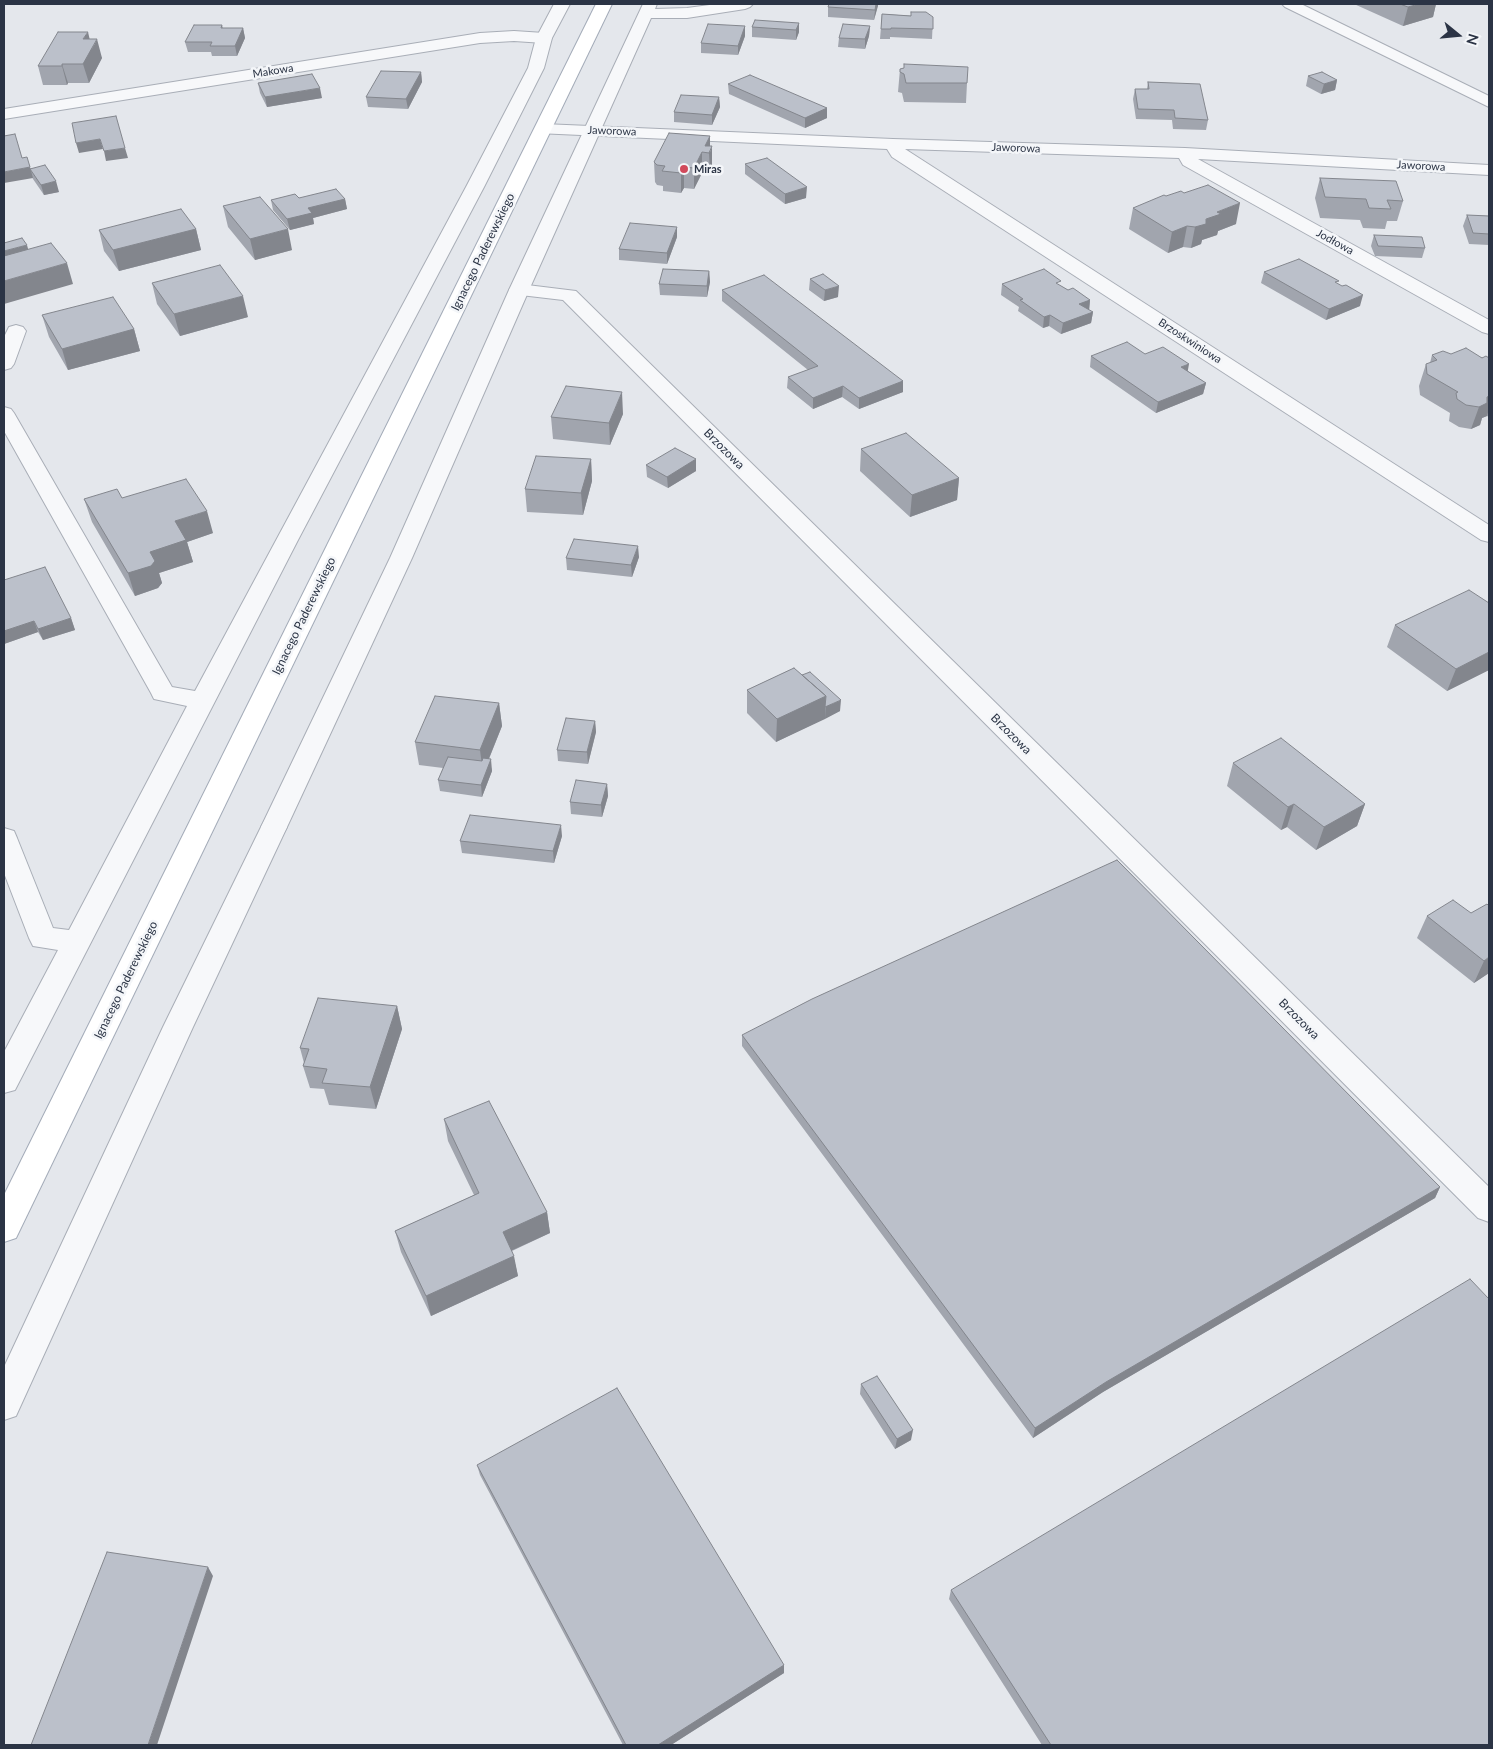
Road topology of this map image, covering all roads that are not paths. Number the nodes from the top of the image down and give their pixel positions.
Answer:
1 (562, 4) edge
2 (604, 4) edge
3 (745, 4) edge
4 (1290, 4) edge
5 (648, 9) edge
6 (544, 38) junction
7 (1489, 102) edge
8 (4, 114) edge
9 (543, 129) junction
10 (592, 130) junction
11 (893, 144) junction
12 (1185, 153) junction
13 (1489, 170) edge
14 (519, 290) junction
15 (1489, 328) edge
16 (16, 331) dead end
17 (4, 364) edge
18 (4, 413) edge
19 (1489, 535) edge
20 (202, 701) junction
21 (4, 838) edge
22 (77, 942) junction
23 (4, 1081) edge
24 (1489, 1208) edge
25 (4, 1228) edge
26 (4, 1404) edge

1 - 6 street
2 - 9 main road, Ignacego Paderewskiego
3 - 5 street
4 - 7 street
5 - 10 street
6 - 8 street, Makowa
6 - 20 street
9 - 10 street, Jaworowa
9 - 25 main road, Ignacego Paderewskiego
10 - 11 street, Jaworowa
10 - 14 street
11 - 12 street, Jaworowa
11 - 19 street, Brzoskwiniowa
12 - 13 street, Jaworowa
12 - 15 street, Jodłowa
14 - 24 street, Brzozowa
14 - 26 street
16 - 17 street
18 - 20 street
20 - 22 street
21 - 22 street
22 - 23 street

